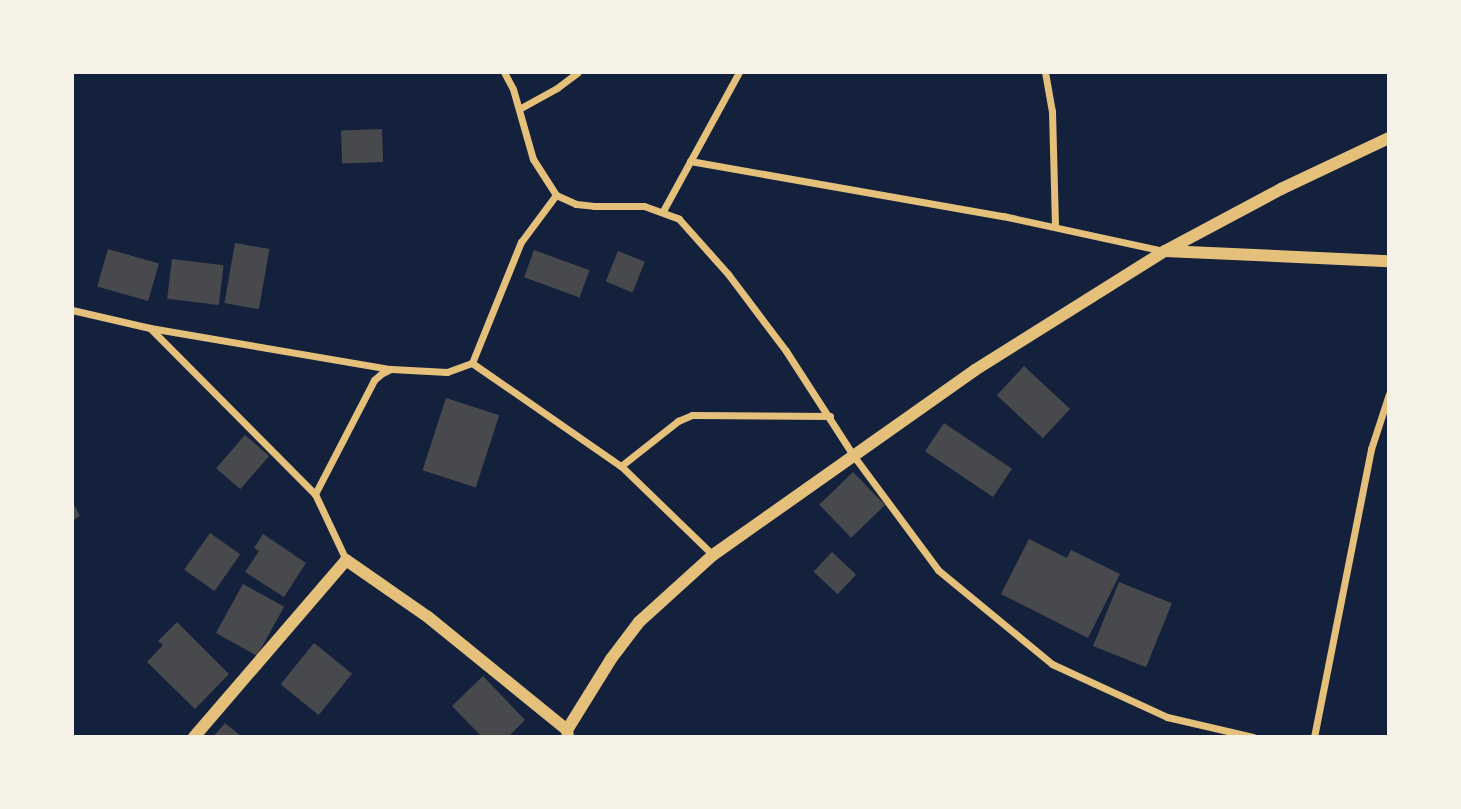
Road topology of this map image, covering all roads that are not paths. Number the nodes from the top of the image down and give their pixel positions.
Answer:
1 (504, 72) edge
2 (578, 72) edge
3 (739, 72) edge
4 (1045, 72) edge
5 (519, 109) junction
6 (1389, 138) edge
7 (690, 161) junction
8 (556, 195) junction
9 (663, 211) junction
10 (1055, 226) junction
11 (1165, 251) junction
12 (1389, 261) edge
13 (72, 310) edge
14 (150, 328) junction
15 (472, 363) junction
16 (391, 369) junction
17 (1389, 394) edge
18 (830, 416) junction
19 (853, 454) junction
20 (621, 466) junction
21 (315, 494) junction
22 (713, 555) junction
23 (346, 560) junction
24 (568, 734) edge
25 (194, 737) edge
26 (1253, 737) edge
27 (1314, 737) edge

1 - 5 street
2 - 5 street
3 - 7 street
4 - 10 street
5 - 8 street
6 - 11 street
7 - 9 street
7 - 10 street
8 - 9 street
8 - 15 street
9 - 18 street
10 - 11 street
11 - 12 street
11 - 19 street
13 - 14 street
14 - 16 street
14 - 21 street
15 - 16 street
15 - 20 street
16 - 21 street
17 - 27 street
18 - 19 street
18 - 20 street
19 - 22 street
19 - 26 street
20 - 22 street
21 - 23 street
22 - 24 street
23 - 24 street
23 - 25 street

